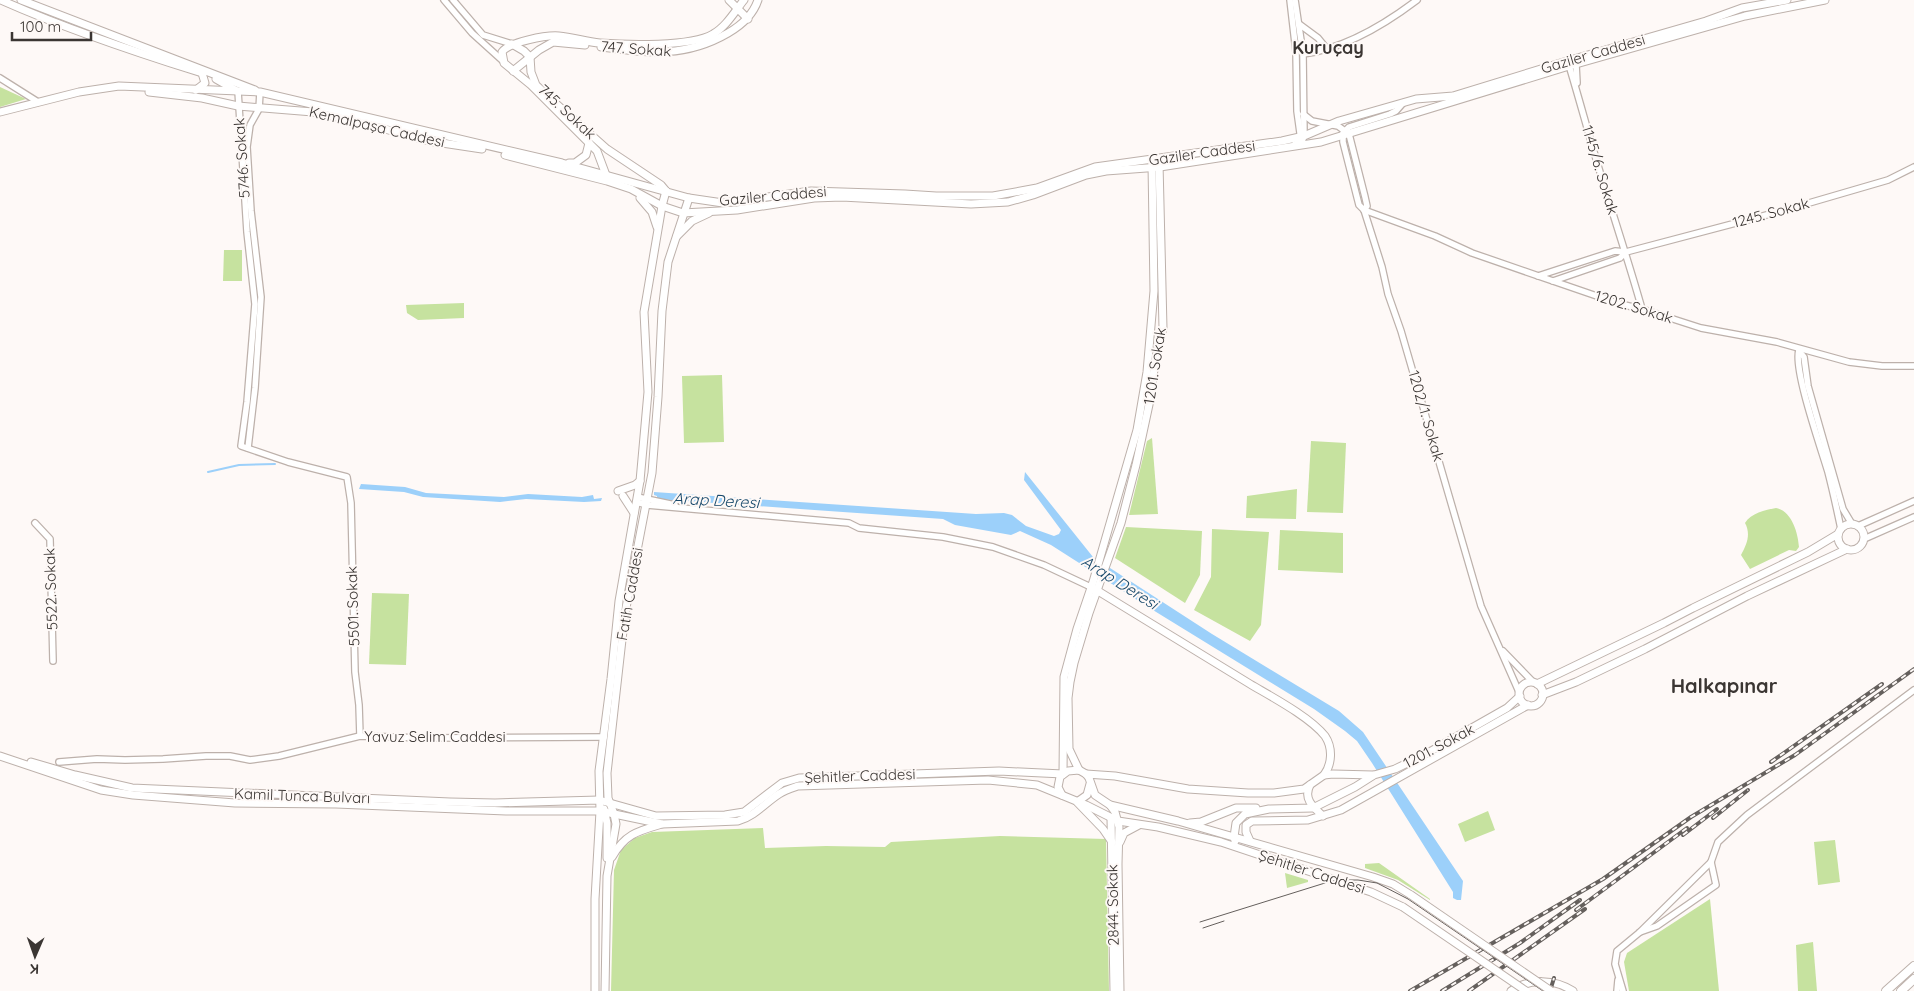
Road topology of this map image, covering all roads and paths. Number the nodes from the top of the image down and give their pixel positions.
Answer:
1 (1, 0) edge
2 (22, 0) edge
3 (444, 0) edge
4 (453, 0) edge
5 (729, 0) edge
6 (744, 0) edge
7 (758, 0) edge
8 (1290, 0) edge
9 (1295, 0) edge
10 (1417, 0) edge
11 (1787, 0) edge
12 (1825, 0) edge
13 (1802, 1) edge
14 (737, 9) junction
15 (755, 9) junction
16 (748, 19) junction
17 (1299, 24) junction
18 (512, 44) junction
19 (1327, 49) junction
20 (1303, 54) junction
21 (530, 57) junction
22 (503, 60) junction
23 (1571, 64) junction
24 (513, 71) junction
25 (202, 73) junction
26 (0, 78) edge
27 (119, 86) junction
28 (196, 90) junction
29 (238, 91) junction
30 (260, 92) junction
31 (38, 102) junction
32 (1404, 103) junction
33 (238, 106) junction
34 (259, 109) junction
35 (0, 112) edge
36 (1303, 114) junction
37 (1333, 125) junction
38 (1345, 134) junction
39 (1303, 140) junction
40 (589, 143) junction
41 (562, 163) junction
42 (1156, 164) junction
43 (1914, 167) edge
44 (606, 177) junction
45 (631, 189) junction
46 (666, 191) junction
47 (688, 198) junction
48 (662, 206) junction
49 (1364, 210) junction
50 (714, 211) junction
51 (683, 213) junction
52 (658, 231) junction
53 (674, 241) junction
54 (1626, 252) junction
55 (1538, 276) junction
56 (1553, 281) junction
57 (1154, 291) junction
58 (1642, 309) junction
59 (1163, 328) junction
60 (1799, 350) junction
61 (1914, 366) edge
62 (1822, 441) junction
63 (248, 448) junction
64 (640, 481) junction
65 (637, 500) junction
66 (1914, 501) edge
67 (647, 503) junction
68 (634, 513) junction
69 (1914, 516) edge
70 (35, 523) dead end
71 (1855, 525) junction
72 (1840, 531) junction
73 (1864, 539) junction
74 (1847, 549) junction
75 (1096, 586) junction
76 (1500, 648) junction
77 (53, 662) dead end
78 (1535, 683) junction
79 (1914, 690) edge
80 (1520, 694) junction
81 (1542, 695) junction
82 (1528, 705) junction
83 (360, 736) junction
84 (604, 737) junction
85 (0, 751) edge
86 (0, 756) edge
87 (59, 762) joint
88 (53, 768) junction
89 (1082, 772) junction
90 (1063, 774) junction
91 (1374, 775) junction
92 (1324, 776) junction
93 (1090, 784) junction
94 (1311, 784) junction
95 (1062, 795) junction
96 (1077, 802) junction
97 (1110, 805) junction
98 (603, 807) junction
99 (1313, 808) junction
100 (1269, 809) junction
101 (614, 814) junction
102 (1323, 816) junction
103 (1114, 819) junction
104 (1178, 821) junction
105 (662, 824) junction
106 (1142, 824) junction
107 (1234, 837) junction
108 (1250, 841) junction
109 (1115, 843) junction
110 (1245, 849) junction
111 (1711, 862) junction
112 (608, 876) junction
113 (1640, 932) junction
114 (1914, 964) edge
115 (1618, 978) junction
116 (1914, 979) edge
117 (1541, 982) junction
118 (1570, 990) edge
119 (595, 991) edge
120 (605, 991) edge
121 (1114, 991) edge
122 (1120, 991) edge
123 (1511, 991) edge
124 (1528, 991) edge
125 (1550, 991) edge
126 (1617, 991) edge
127 (1623, 991) edge
128 (1886, 991) edge
129 (1901, 991) edge

1 - 25 main road
2 - 30 main road
3 - 22 street
4 - 18 street
5 - 14 main road
6 - 14 main road, 747. Sokak
6 - 15 main road
7 - 15 main road, 747. Sokak
8 - 39 street
9 - 17 street
10 - 19 street
11 - 23 main road, Gaziler Caddesi
12 - 13 main road, Gaziler Caddesi
13 - 23 main road, Gaziler Caddesi
14 - 16 main road
14 - 18 main road, 747. Sokak
15 - 16 main road, 747. Sokak
16 - 21 main road, 747. Sokak
17 - 19 street
17 - 20 street
18 - 21 main road
18 - 22 main road
19 - 20 street
20 - 36 street
21 - 24 main road, 747. Sokak
21 - 46 main road, 745. Sokak
22 - 24 main road, 745. Sokak
23 - 32 main road, Gaziler Caddesi
23 - 38 main road, Gaziler Caddesi
23 - 54 street, 1145/6. Sokak
24 - 40 main road, 745. Sokak
25 - 28 main road
25 - 29 main road
26 - 31 street
27 - 28 main road, Kemalpaşa Caddesi
27 - 31 main road, Kemalpaşa Caddesi
27 - 33 main road, Kemalpaşa Caddesi
28 - 29 main road, Kemalpaşa Caddesi
29 - 30 main road, Kemalpaşa Caddesi
29 - 33 street, 5746. Sokak
30 - 34 street
30 - 41 main road, Kemalpaşa Caddesi
31 - 35 main road, Kemalpaşa Caddesi
32 - 37 main road, Gaziler Caddesi
32 - 38 street
33 - 34 main road, Kemalpaşa Caddesi
33 - 63 street, 5746. Sokak
34 - 44 main road, Kemalpaşa Caddesi
34 - 63 street
36 - 37 street
36 - 39 street
37 - 38 street
37 - 39 main road, Gaziler Caddesi
38 - 39 main road, Gaziler Caddesi
38 - 49 street, 1202/1. Sokak
39 - 42 main road, Gaziler Caddesi
39 - 42 main road, Gaziler Caddesi
40 - 41 main road
40 - 44 main road, 745. Sokak
41 - 44 main road, Kemalpaşa Caddesi
42 - 47 main road, Gaziler Caddesi
42 - 50 main road, Gaziler Caddesi
42 - 57 main road, 1201. Sokak
42 - 59 main road, 1201. Sokak
43 - 54 street, 1245. Sokak
44 - 45 main road, Kemalpaşa Caddesi
44 - 46 main road, Gaziler Caddesi
45 - 48 main road, Kemalpaşa Caddesi
45 - 52 main road
46 - 47 main road, Gaziler Caddesi
46 - 48 main road
47 - 51 main road, Fatih Caddesi
48 - 51 main road, Kemalpaşa Caddesi
48 - 52 main road
49 - 55 street, 1202. Sokak
49 - 76 street, 1202/1. Sokak
50 - 51 main road, Gaziler Caddesi
50 - 53 main road
51 - 53 main road, Fatih Caddesi
52 - 64 main road
53 - 67 main road, Fatih Caddesi
54 - 55 street
54 - 56 street
54 - 58 street, 1145/6. Sokak
55 - 56 street, 1202. Sokak
56 - 58 street, 1202. Sokak
57 - 59 main road
57 - 75 main road, 1201. Sokak
58 - 60 street, 1202. Sokak
59 - 75 main road, 1201. Sokak
60 - 61 street, 1202. Sokak
60 - 62 street
62 - 71 street
62 - 72 street
63 - 83 street, 5501. Sokak
64 - 65 main road
64 - 68 main road
65 - 67 street
65 - 68 main road
66 - 71 street
67 - 75 street
67 - 98 main road, Fatih Caddesi
68 - 84 main road
69 - 73 street
70 - 77 street, 5522. Sokak
71 - 72 main road
71 - 73 main road
72 - 74 main road
72 - 78 main road
73 - 74 main road
74 - 81 main road
75 - 89 main road
75 - 90 main road
75 - 92 main road
76 - 78 street
76 - 80 street, 1202/1. Sokak
78 - 80 main road
78 - 81 main road
79 - 111 street
80 - 82 main road
80 - 91 main road, 1201. Sokak
81 - 82 main road
82 - 102 main road
83 - 84 street, Yavuz Selim Caddesi
83 - 87 street, Yavuz Selim Caddesi
84 - 98 main road
85 - 88 main road, Kamil Tunca Bulvarı
86 - 98 main road, Kamil Tunca Bulvarı
87 - 88 main road
88 - 98 main road, Kamil Tunca Bulvarı
89 - 90 main road, Şehitler Caddesi
89 - 93 main road
89 - 94 main road, Şehitler Caddesi
90 - 95 main road
90 - 98 main road, Şehitler Caddesi
91 - 92 main road
91 - 99 main road, 1201. Sokak
92 - 94 main road, Şehitler Caddesi
93 - 96 main road
93 - 97 main road
94 - 99 main road
95 - 96 main road, Şehitler Caddesi
95 - 105 main road, Şehitler Caddesi
96 - 103 main road, Şehitler Caddesi
96 - 109 main road
97 - 103 main road
97 - 104 main road
98 - 101 main road, Şehitler Caddesi
98 - 112 main road
98 - 119 main road
99 - 100 main road
99 - 102 main road
100 - 104 main road
100 - 107 main road
101 - 105 main road, Şehitler Caddesi
101 - 112 main road
102 - 108 main road
103 - 106 main road, Şehitler Caddesi
103 - 109 main road, 2844. Sokak
104 - 107 main road
105 - 112 main road
106 - 109 main road, 2844. Sokak
106 - 110 main road, Şehitler Caddesi
107 - 108 main road, Şehitler Caddesi
107 - 110 main road
108 - 125 main road, Şehitler Caddesi, bridge
109 - 121 main road, 2844. Sokak
109 - 122 main road, 2844. Sokak
110 - 124 main road, Şehitler Caddesi, bridge
111 - 113 street
111 - 113 street
112 - 120 main road
113 - 115 street
114 - 128 highway
115 - 126 street
115 - 127 street
116 - 129 highway
117 - 118 main road
117 - 123 main road
117 - 124 main road

